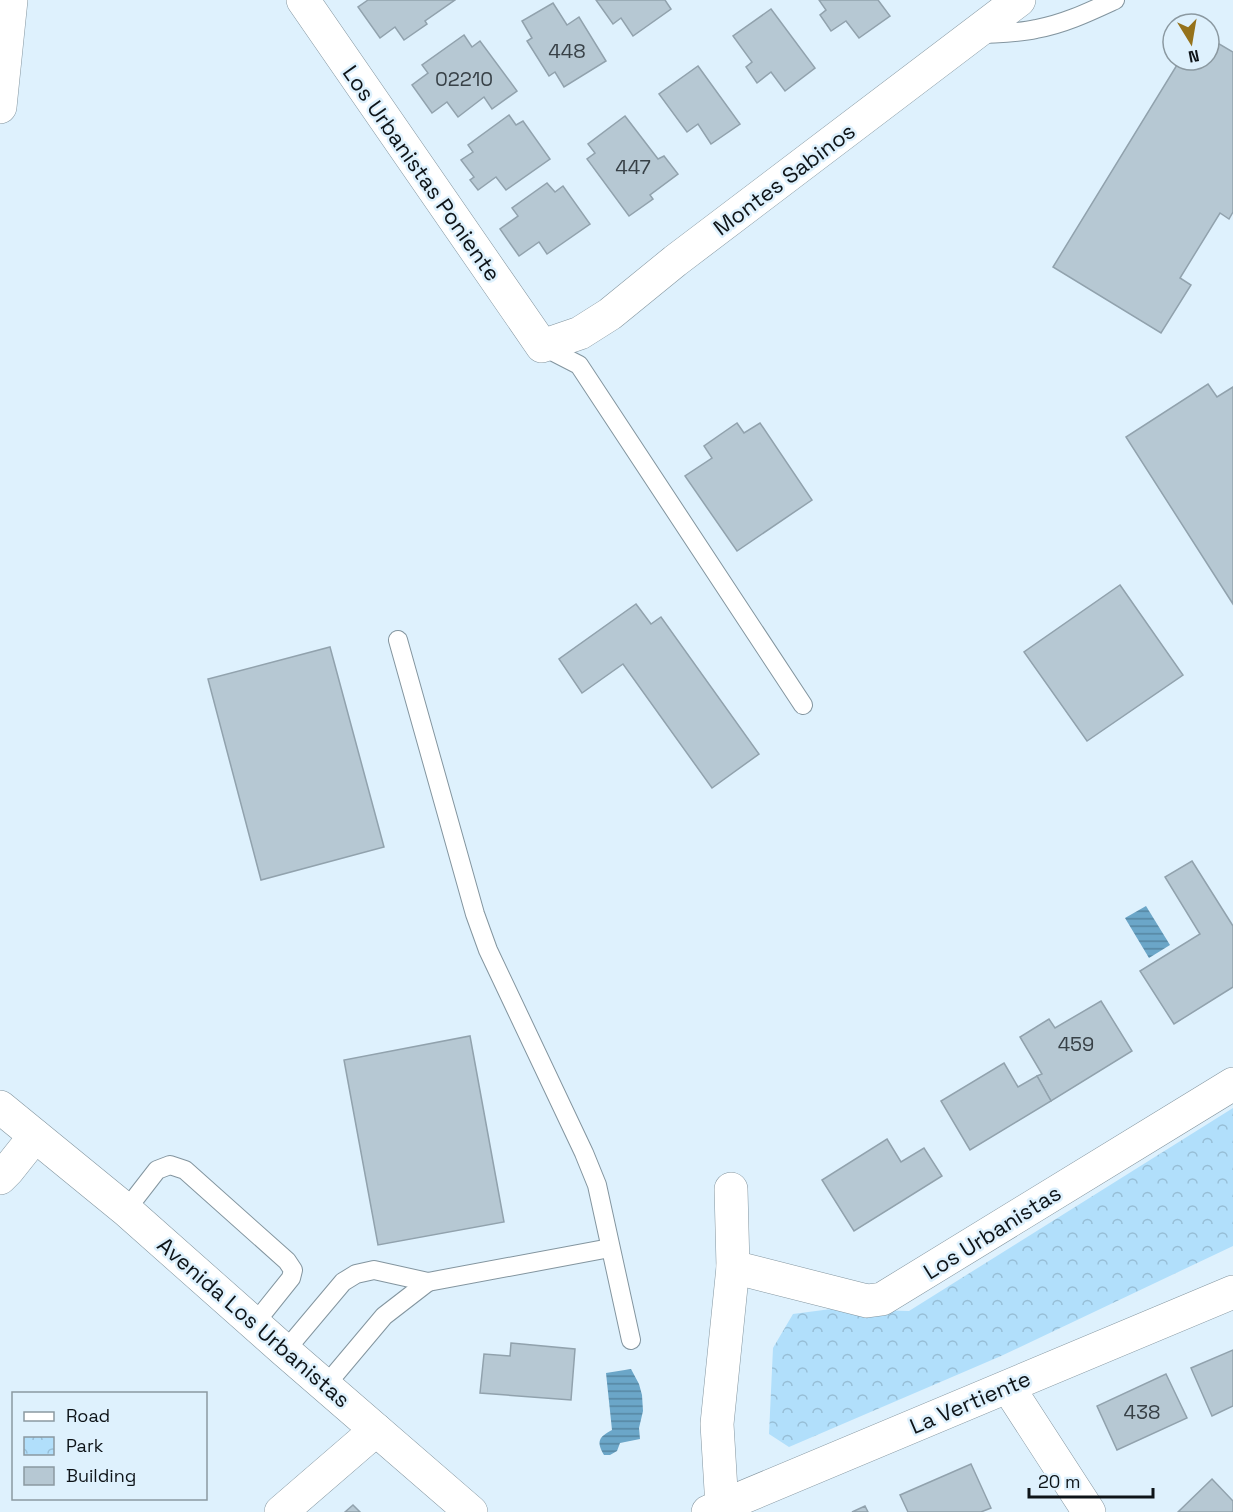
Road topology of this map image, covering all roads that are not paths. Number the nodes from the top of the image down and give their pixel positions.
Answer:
1 (11, 0) edge
2 (303, 0) edge
3 (1019, 0) edge
4 (1115, 0) edge
5 (979, 31) junction
6 (0, 107) edge
7 (542, 346) junction
8 (398, 640) dead end
9 (803, 705) dead end
10 (1233, 1084) edge
11 (0, 1107) edge
12 (35, 1136) junction
13 (0, 1178) edge
14 (731, 1189) dead end
15 (126, 1210) junction
16 (610, 1248) junction
17 (734, 1267) junction
18 (428, 1282) junction
19 (1233, 1292) edge
20 (255, 1323) junction
21 (631, 1340) dead end
22 (285, 1351) junction
23 (326, 1385) junction
24 (1008, 1387) junction
25 (376, 1430) junction
26 (718, 1510) edge
27 (281, 1512) edge
28 (471, 1512) edge
29 (1089, 1512) edge

1 - 6 street
2 - 7 street, Los Urbanistas Poniente
3 - 5 street, Montes Sabinos
4 - 5 lane
5 - 7 street, Montes Sabinos
7 - 9 lane
8 - 16 lane
10 - 17 street, Los Urbanistas
11 - 12 street, Avenida Los Urbanistas
12 - 13 street
12 - 15 street, Avenida Los Urbanistas
14 - 17 street
15 - 20 street, Avenida Los Urbanistas
15 - 20 lane
16 - 18 lane
16 - 21 lane
17 - 26 street
18 - 22 lane
18 - 23 lane
19 - 24 street, La Vertiente
20 - 22 street, Avenida Los Urbanistas
22 - 23 street, Avenida Los Urbanistas
23 - 25 street, Avenida Los Urbanistas
24 - 26 street, La Vertiente
24 - 29 street
25 - 27 street
25 - 28 street, Avenida Los Urbanistas

